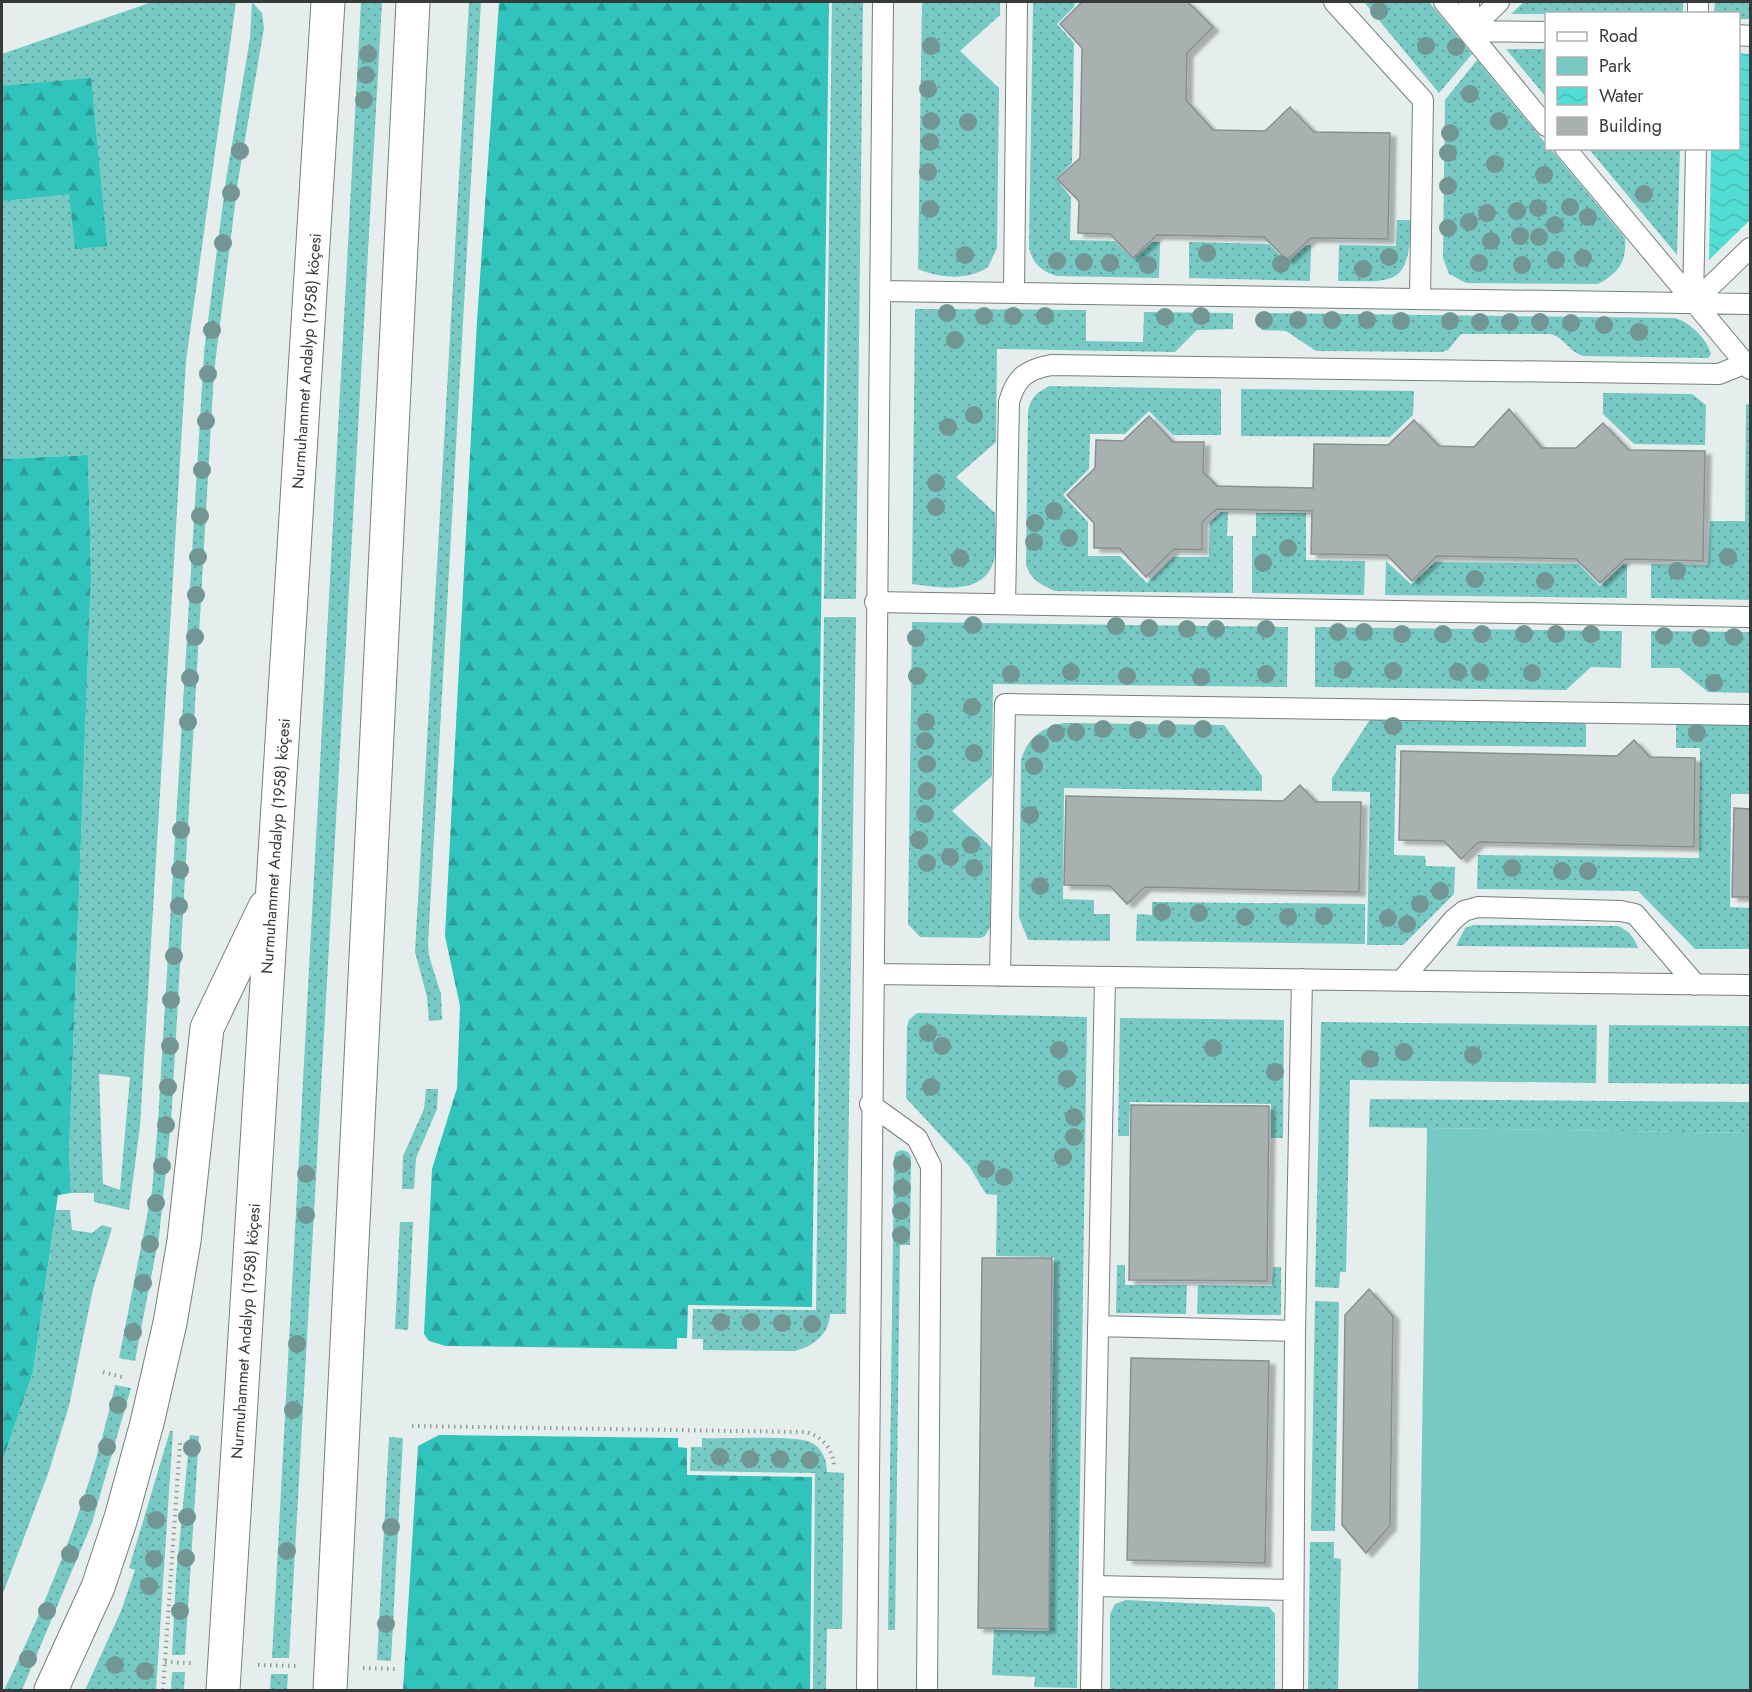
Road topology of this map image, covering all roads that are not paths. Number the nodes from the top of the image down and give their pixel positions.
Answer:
1 (328, 2) edge
2 (413, 2) edge
3 (883, 2) edge
4 (1017, 2) edge
5 (1334, 2) edge
6 (1444, 2) edge
7 (1469, 2) edge
8 (1499, 2) edge
9 (1469, 31) junction
10 (1545, 32) edge
11 (1545, 125) edge
12 (1567, 150) edge
13 (1696, 150) edge
14 (1750, 248) edge
15 (880, 291) junction
16 (1014, 293) junction
17 (1420, 299) junction
18 (1693, 303) junction
19 (1750, 304) edge
20 (1748, 366) edge
21 (875, 602) junction
22 (1005, 604) junction
23 (1750, 617) edge
24 (1750, 715) edge
25 (272, 892) junction
26 (874, 974) junction
27 (1000, 976) junction
28 (1105, 977) junction
29 (1302, 979) junction
30 (1401, 981) junction
31 (1696, 985) junction
32 (1750, 985) edge
33 (870, 1104) junction
34 (1098, 1326) junction
35 (1295, 1331) junction
36 (1093, 1586) junction
37 (1293, 1590) junction
38 (224, 1677) edge
39 (331, 1679) edge
40 (51, 1690) edge
41 (867, 1690) edge
42 (927, 1690) edge
43 (1091, 1690) edge
44 (1293, 1690) edge

1 - 25 main road, Nurmuhammet Andalyp (1958) köçesi
2 - 39 main road
3 - 15 lane
4 - 16 lane
5 - 17 lane
6 - 9 lane
7 - 9 lane
8 - 9 lane
9 - 10 lane
9 - 11 lane
12 - 18 lane
13 - 18 lane
14 - 18 lane
15 - 16 lane
15 - 21 lane
16 - 17 lane
17 - 18 lane
18 - 19 lane
18 - 20 lane
20 - 22 lane
21 - 22 lane
21 - 26 lane
22 - 23 lane
24 - 27 lane
25 - 38 main road, Nurmuhammet Andalyp (1958) köçesi
25 - 40 main road
26 - 27 lane
26 - 33 lane
27 - 28 lane
28 - 29 lane
28 - 34 lane
29 - 30 lane
29 - 35 lane
30 - 31 lane
30 - 31 lane
31 - 32 lane
33 - 41 lane
33 - 42 lane
34 - 35 lane
34 - 36 lane
35 - 37 lane
36 - 37 lane
36 - 43 lane
37 - 44 lane

